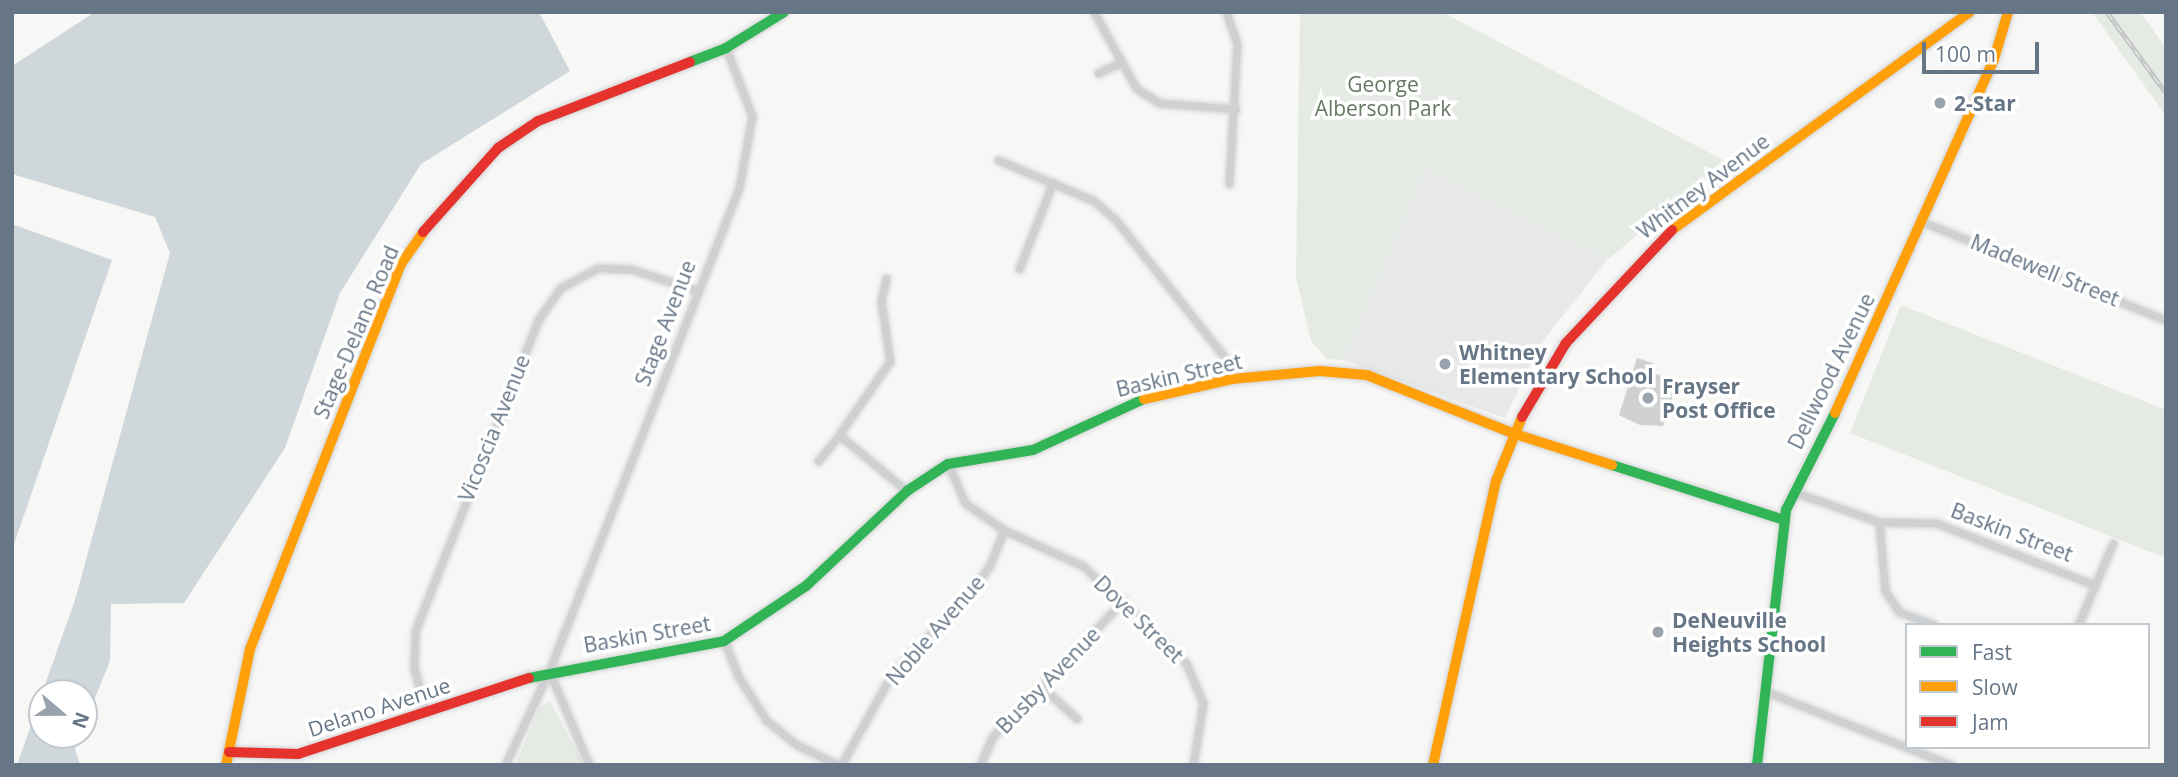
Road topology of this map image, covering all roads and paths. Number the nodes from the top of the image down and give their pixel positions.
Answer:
1 (784, 12) edge
2 (1094, 12) edge
3 (1226, 12) edge
4 (1970, 12) edge
5 (2008, 12) edge
6 (726, 48) junction
7 (1119, 63) junction
8 (1098, 73) dead end
9 (1236, 109) junction
10 (998, 160) dead end
11 (1053, 182) junction
12 (1229, 184) dead end
13 (1923, 222) junction
14 (1019, 269) dead end
15 (886, 278) dead end
16 (698, 291) junction
17 (2166, 320) edge
18 (1232, 379) junction
19 (1512, 433) junction
20 (839, 435) junction
21 (818, 461) dead end
22 (948, 464) junction
23 (907, 491) junction
24 (1793, 491) junction
25 (1784, 520) junction
26 (1879, 522) junction
27 (1004, 530) junction
28 (2113, 543) dead end
29 (2094, 585) junction
30 (1124, 600) junction
31 (1929, 623) edge
32 (2079, 623) edge
33 (724, 640) junction
34 (549, 671) junction
35 (1042, 687) junction
36 (1768, 692) junction
37 (426, 713) junction
38 (1077, 719) dead end
39 (1905, 747) edge
40 (1911, 749) edge
41 (229, 752) junction
42 (226, 765) edge
43 (505, 765) edge
44 (589, 765) edge
45 (839, 765) edge
46 (980, 765) edge
47 (1193, 765) edge
48 (1433, 765) edge
49 (1758, 765) edge
50 (1951, 765) edge

1 - 6 street
2 - 7 street
3 - 9 street
4 - 19 street, Whitney Avenue
5 - 13 street, Dellwood Avenue
6 - 16 street, Stage Avenue
6 - 41 street, Stage-Delano Road
7 - 8 street
7 - 9 street
9 - 12 street
10 - 11 street
11 - 14 street
11 - 18 street
13 - 17 street, Madewell Street
13 - 24 street, Dellwood Avenue
15 - 20 street
16 - 34 street, Stage Avenue
16 - 37 street, Vicoscia Avenue
18 - 19 street, Baskin Street
18 - 22 street, Baskin Street
19 - 25 street, Baskin Street
19 - 48 street, Whitney Avenue
20 - 21 street
20 - 23 street
22 - 23 street, Baskin Street
22 - 27 street, Dove Street
23 - 33 street, Baskin Street
24 - 25 street, Dellwood Avenue
24 - 26 street, Baskin Street
25 - 36 street, Dellwood Avenue
26 - 29 street, Baskin Street
26 - 31 street
27 - 30 street, Dove Street
27 - 45 street, Noble Avenue
28 - 29 street
29 - 32 street
30 - 35 street, Busby Avenue
30 - 47 street, Dove Street
33 - 34 street, Baskin Street
33 - 45 street
34 - 37 street, Delano Avenue
34 - 43 street, Stage Avenue
34 - 44 street
35 - 38 street
35 - 46 street, Busby Avenue
36 - 39 street
36 - 49 street, Dellwood Avenue
37 - 41 street, Delano Avenue
40 - 50 street
41 - 42 street

